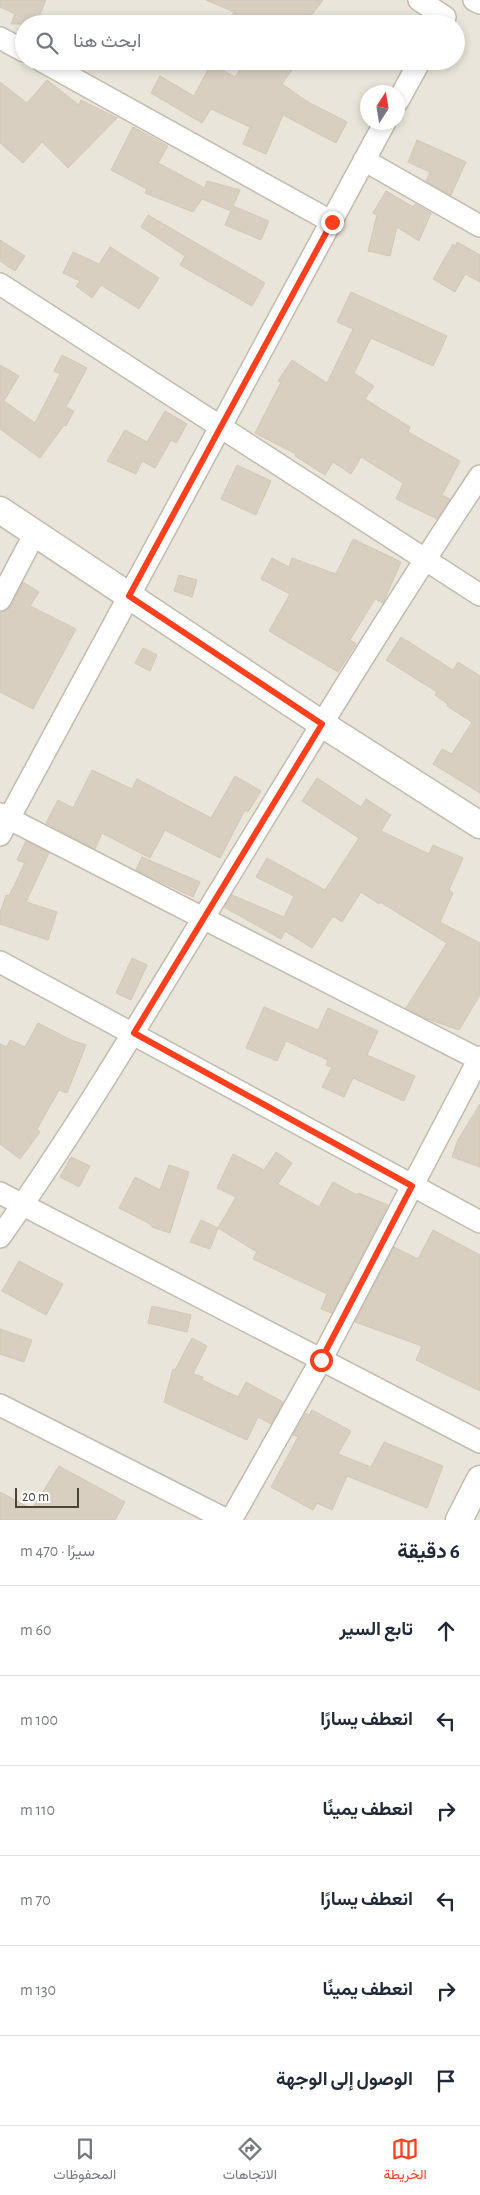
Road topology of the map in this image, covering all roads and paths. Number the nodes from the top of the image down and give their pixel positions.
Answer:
1 (419, 0) edge
2 (474, 0) edge
3 (480, 3) edge
4 (447, 14) edge
5 (0, 38) edge
6 (15, 46) edge
7 (58, 70) edge
8 (415, 70) edge
9 (405, 88) edge
10 (381, 130) edge
11 (364, 160) junction
12 (332, 222) junction
13 (480, 226) edge
14 (0, 284) edge
15 (220, 426) junction
16 (480, 476) edge
17 (0, 510) edge
18 (35, 533) junction
19 (425, 558) junction
20 (480, 595) edge
21 (129, 596) junction
22 (0, 600) edge
23 (322, 724) junction
24 (3, 822) edge
25 (480, 826) edge
26 (203, 918) junction
27 (0, 962) edge
28 (134, 1033) junction
29 (480, 1059) edge
30 (412, 1186) junction
31 (0, 1192) edge
32 (23, 1205) junction
33 (480, 1222) edge
34 (0, 1237) edge
35 (321, 1360) junction
36 (0, 1405) edge
37 (480, 1442) edge
38 (480, 1479) edge
39 (229, 1520) edge
40 (459, 1520) edge

1 - 4 street
2 - 3 street
5 - 6 street
7 - 12 street
8 - 9 street
10 - 11 street
11 - 12 street
11 - 13 street
12 - 15 street
14 - 15 street
15 - 19 street
15 - 21 street
16 - 19 street
17 - 18 street
18 - 21 street
18 - 22 street
19 - 20 street
19 - 23 street
21 - 23 street
21 - 24 street
23 - 25 street
23 - 26 street
24 - 26 street
26 - 28 street
26 - 29 street
27 - 28 street
28 - 30 street
28 - 32 street
29 - 30 street
30 - 33 street
30 - 35 street
31 - 32 street
32 - 34 street
32 - 35 street
35 - 37 street
35 - 39 street
36 - 39 street
38 - 40 street

